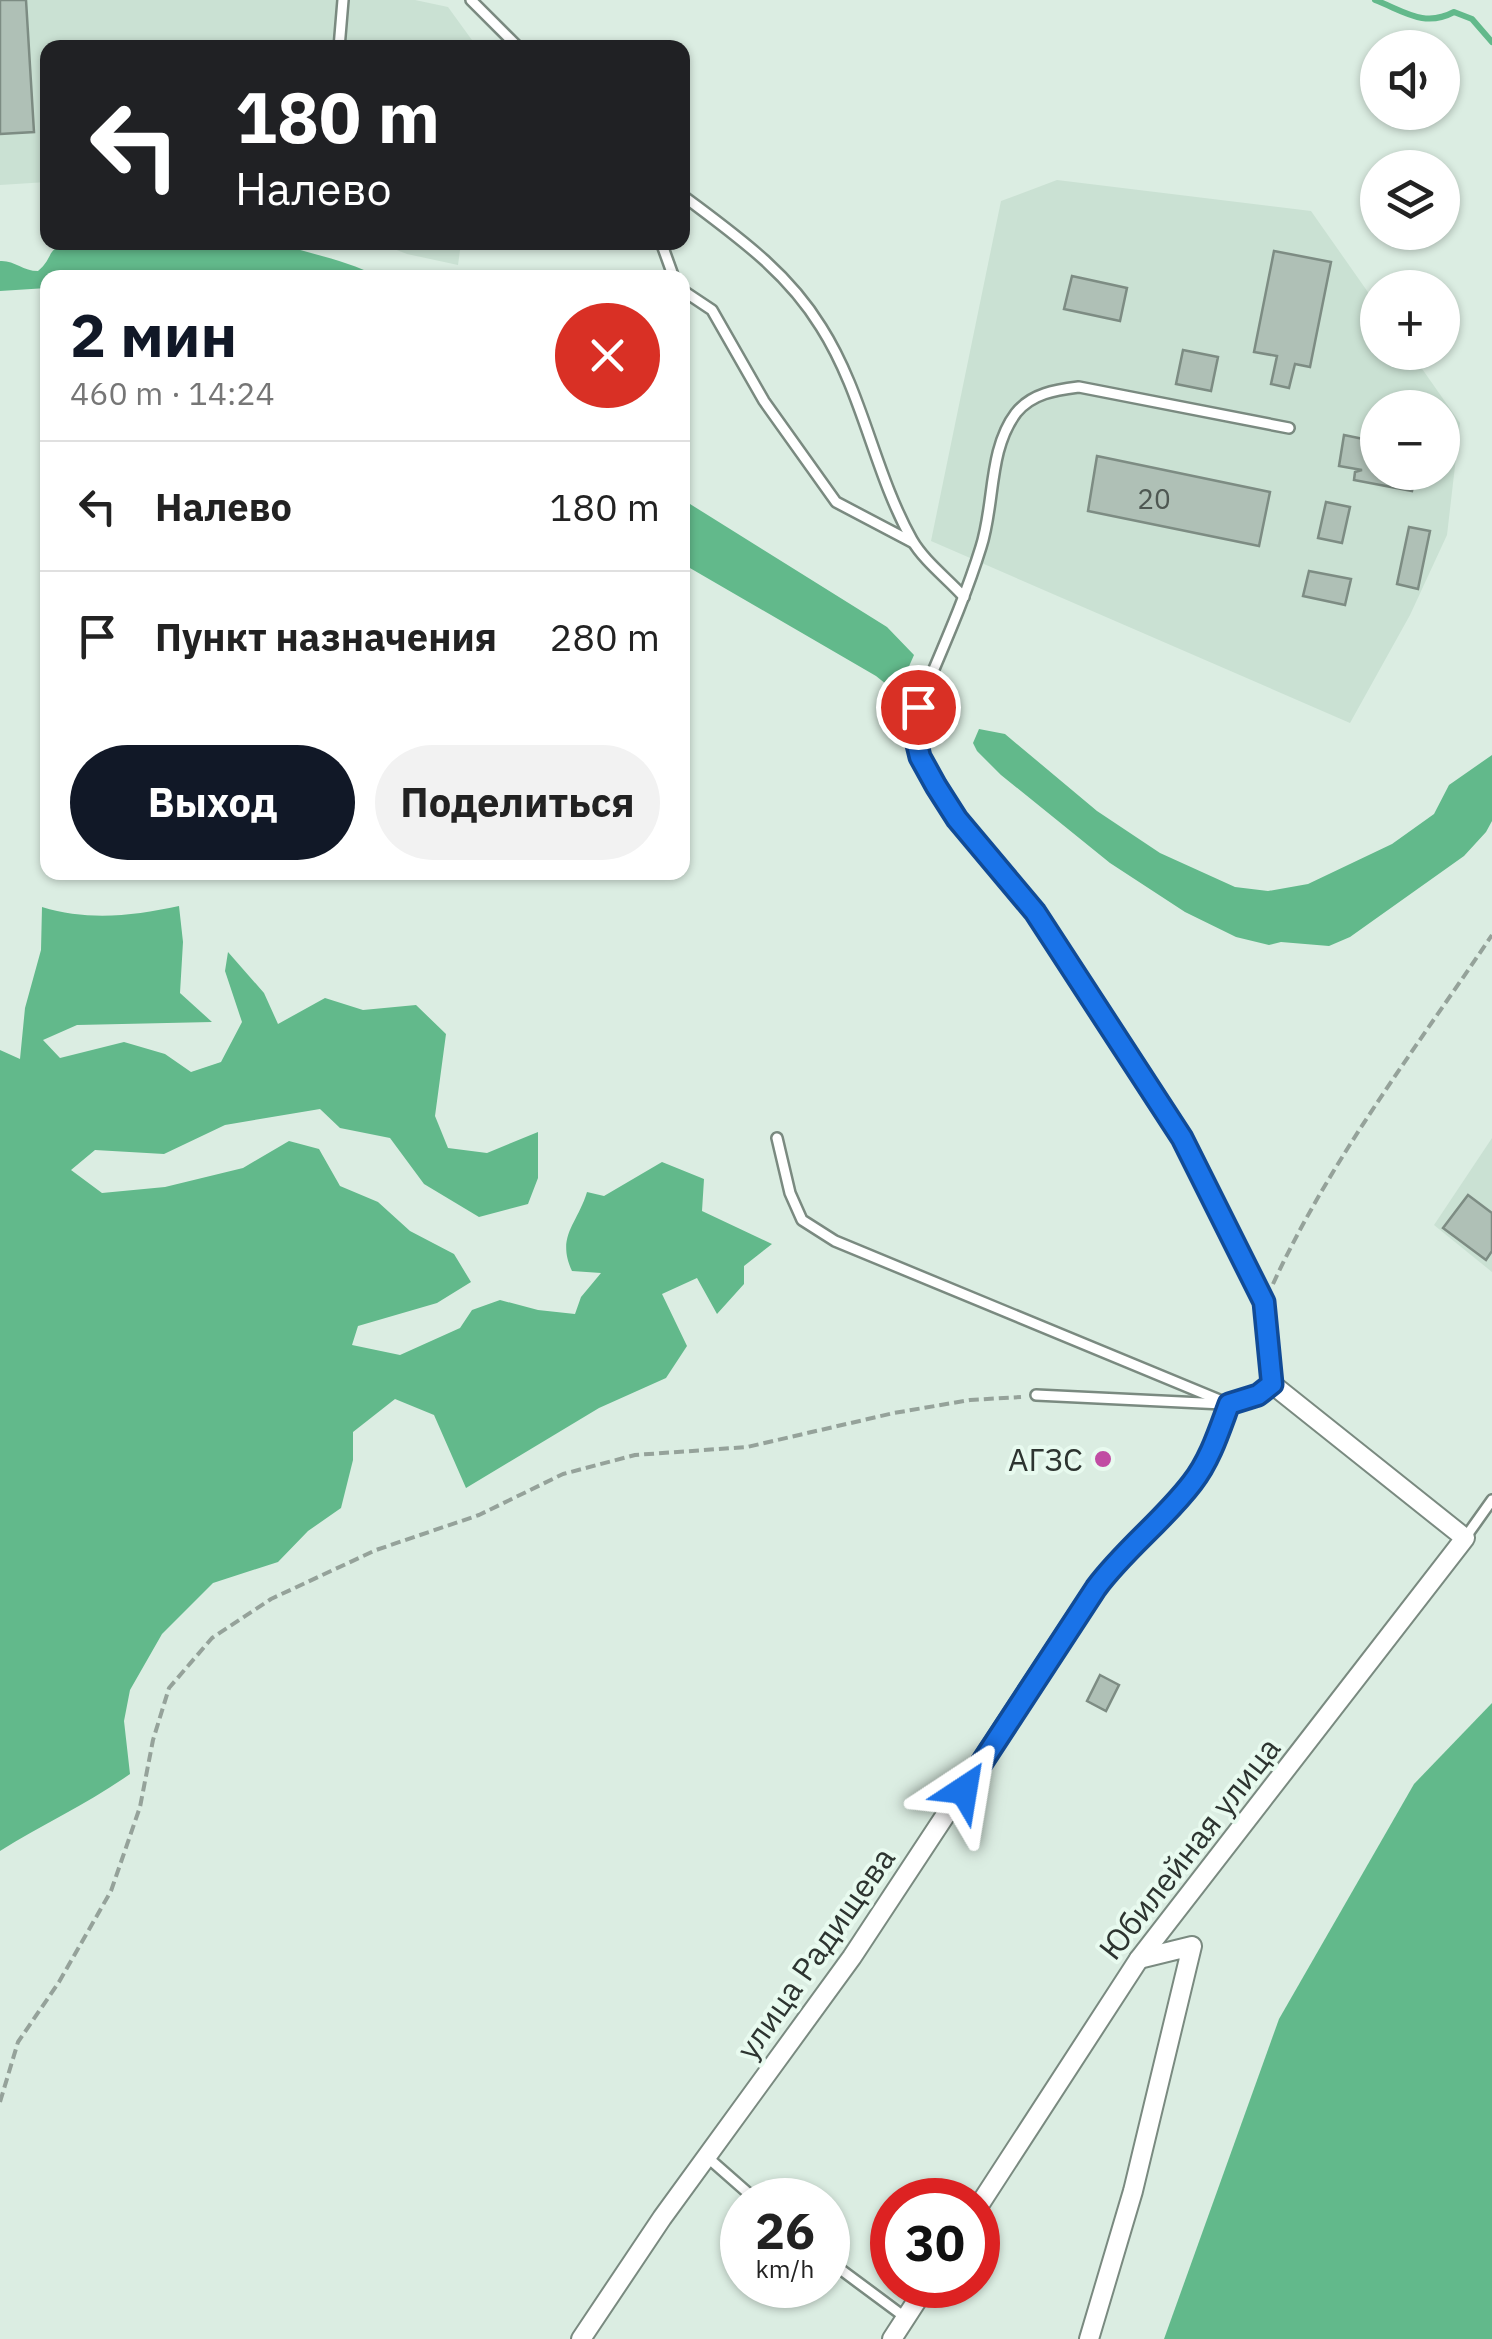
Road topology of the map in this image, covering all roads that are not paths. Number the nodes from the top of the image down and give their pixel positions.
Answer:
1 (343, 0) edge
2 (471, 0) edge
3 (340, 40) edge
4 (513, 40) edge
5 (690, 201) edge
6 (690, 295) edge
7 (1289, 428) dead end
8 (914, 543) junction
9 (964, 597) junction
10 (776, 1138) dead end
11 (1272, 1384) junction
12 (1036, 1396) road end
13 (1229, 1404) junction
14 (1492, 1500) edge
15 (1465, 1538) junction
16 (1139, 1959) junction
17 (706, 2156) junction
18 (731, 2178) edge
19 (997, 2178) edge
20 (850, 2276) edge
21 (912, 2308) edge
22 (906, 2318) junction
23 (581, 2339) edge
24 (892, 2339) edge
25 (1090, 2339) edge

1 - 3 lane
2 - 4 lane
5 - 8 lane
6 - 8 lane
7 - 9 lane
8 - 9 lane
9 - 11 lane
10 - 13 lane
11 - 13 street
11 - 15 street
12 - 13 lane
13 - 17 street, улица Радищева
14 - 15 lane
15 - 16 street, Юбилейная улица
16 - 19 street, Юбилейная улица
16 - 25 street
17 - 18 lane
17 - 23 street, улица Радищева
20 - 22 lane
21 - 22 street
22 - 24 street

